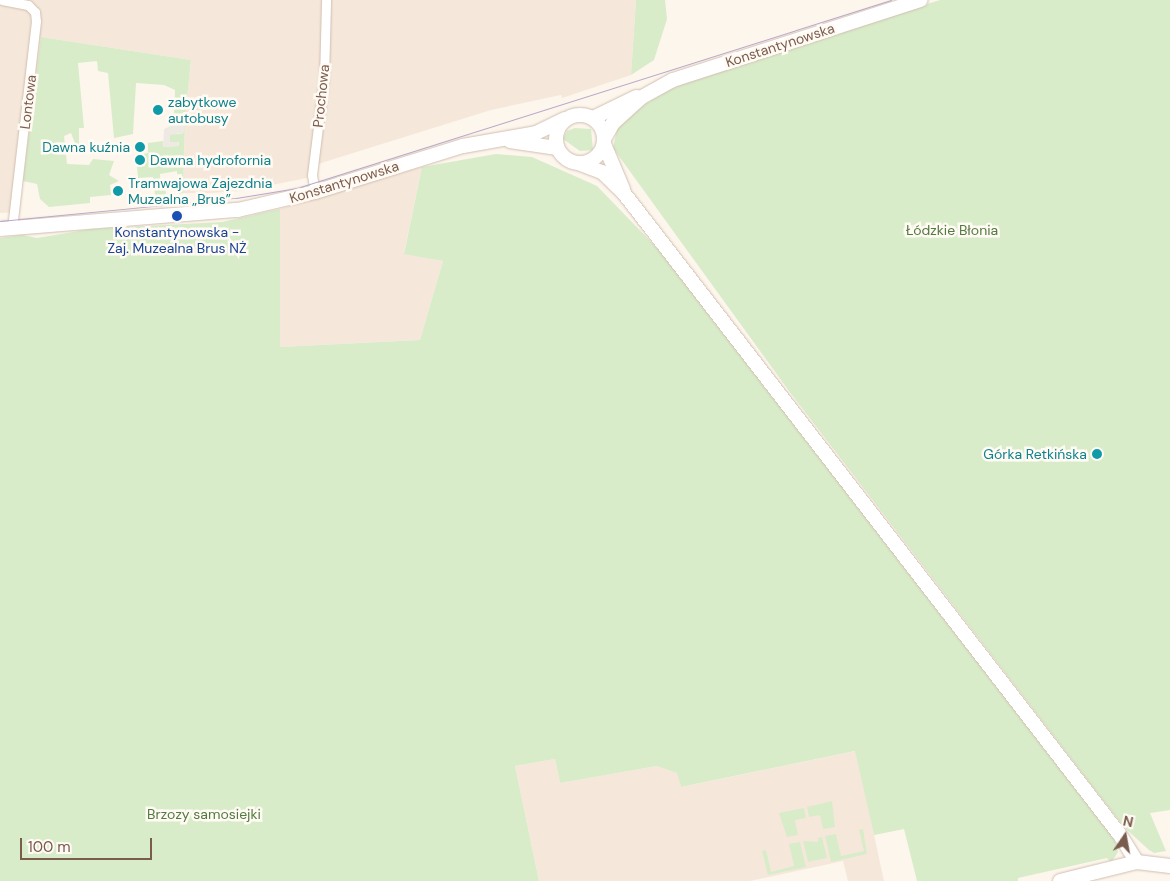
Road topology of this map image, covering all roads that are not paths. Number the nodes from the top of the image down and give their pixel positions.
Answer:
1 (2, 0) edge
2 (326, 0) edge
3 (920, 0) edge
4 (642, 97) junction
5 (593, 118) junction
6 (565, 119) junction
7 (507, 139) junction
8 (604, 141) junction
9 (557, 148) junction
10 (578, 163) junction
11 (315, 192) junction
12 (624, 192) junction
13 (6, 228) edge
14 (1137, 862) junction
15 (1170, 866) edge
16 (1060, 881) edge

1 - 13 street, Lontowa
2 - 11 street, Prochowa
3 - 4 main road, Konstantynowska
4 - 5 main road, Konstantynowska
4 - 8 main road, Konstantynowska
5 - 6 main road
5 - 8 main road
6 - 7 main road, Konstantynowska
6 - 9 main road
7 - 9 main road, Konstantynowska
7 - 11 main road, Konstantynowska
8 - 10 main road
8 - 12 main road
9 - 10 main road
10 - 12 main road
11 - 13 main road, Konstantynowska
12 - 14 main road
14 - 15 main road
14 - 16 main road

